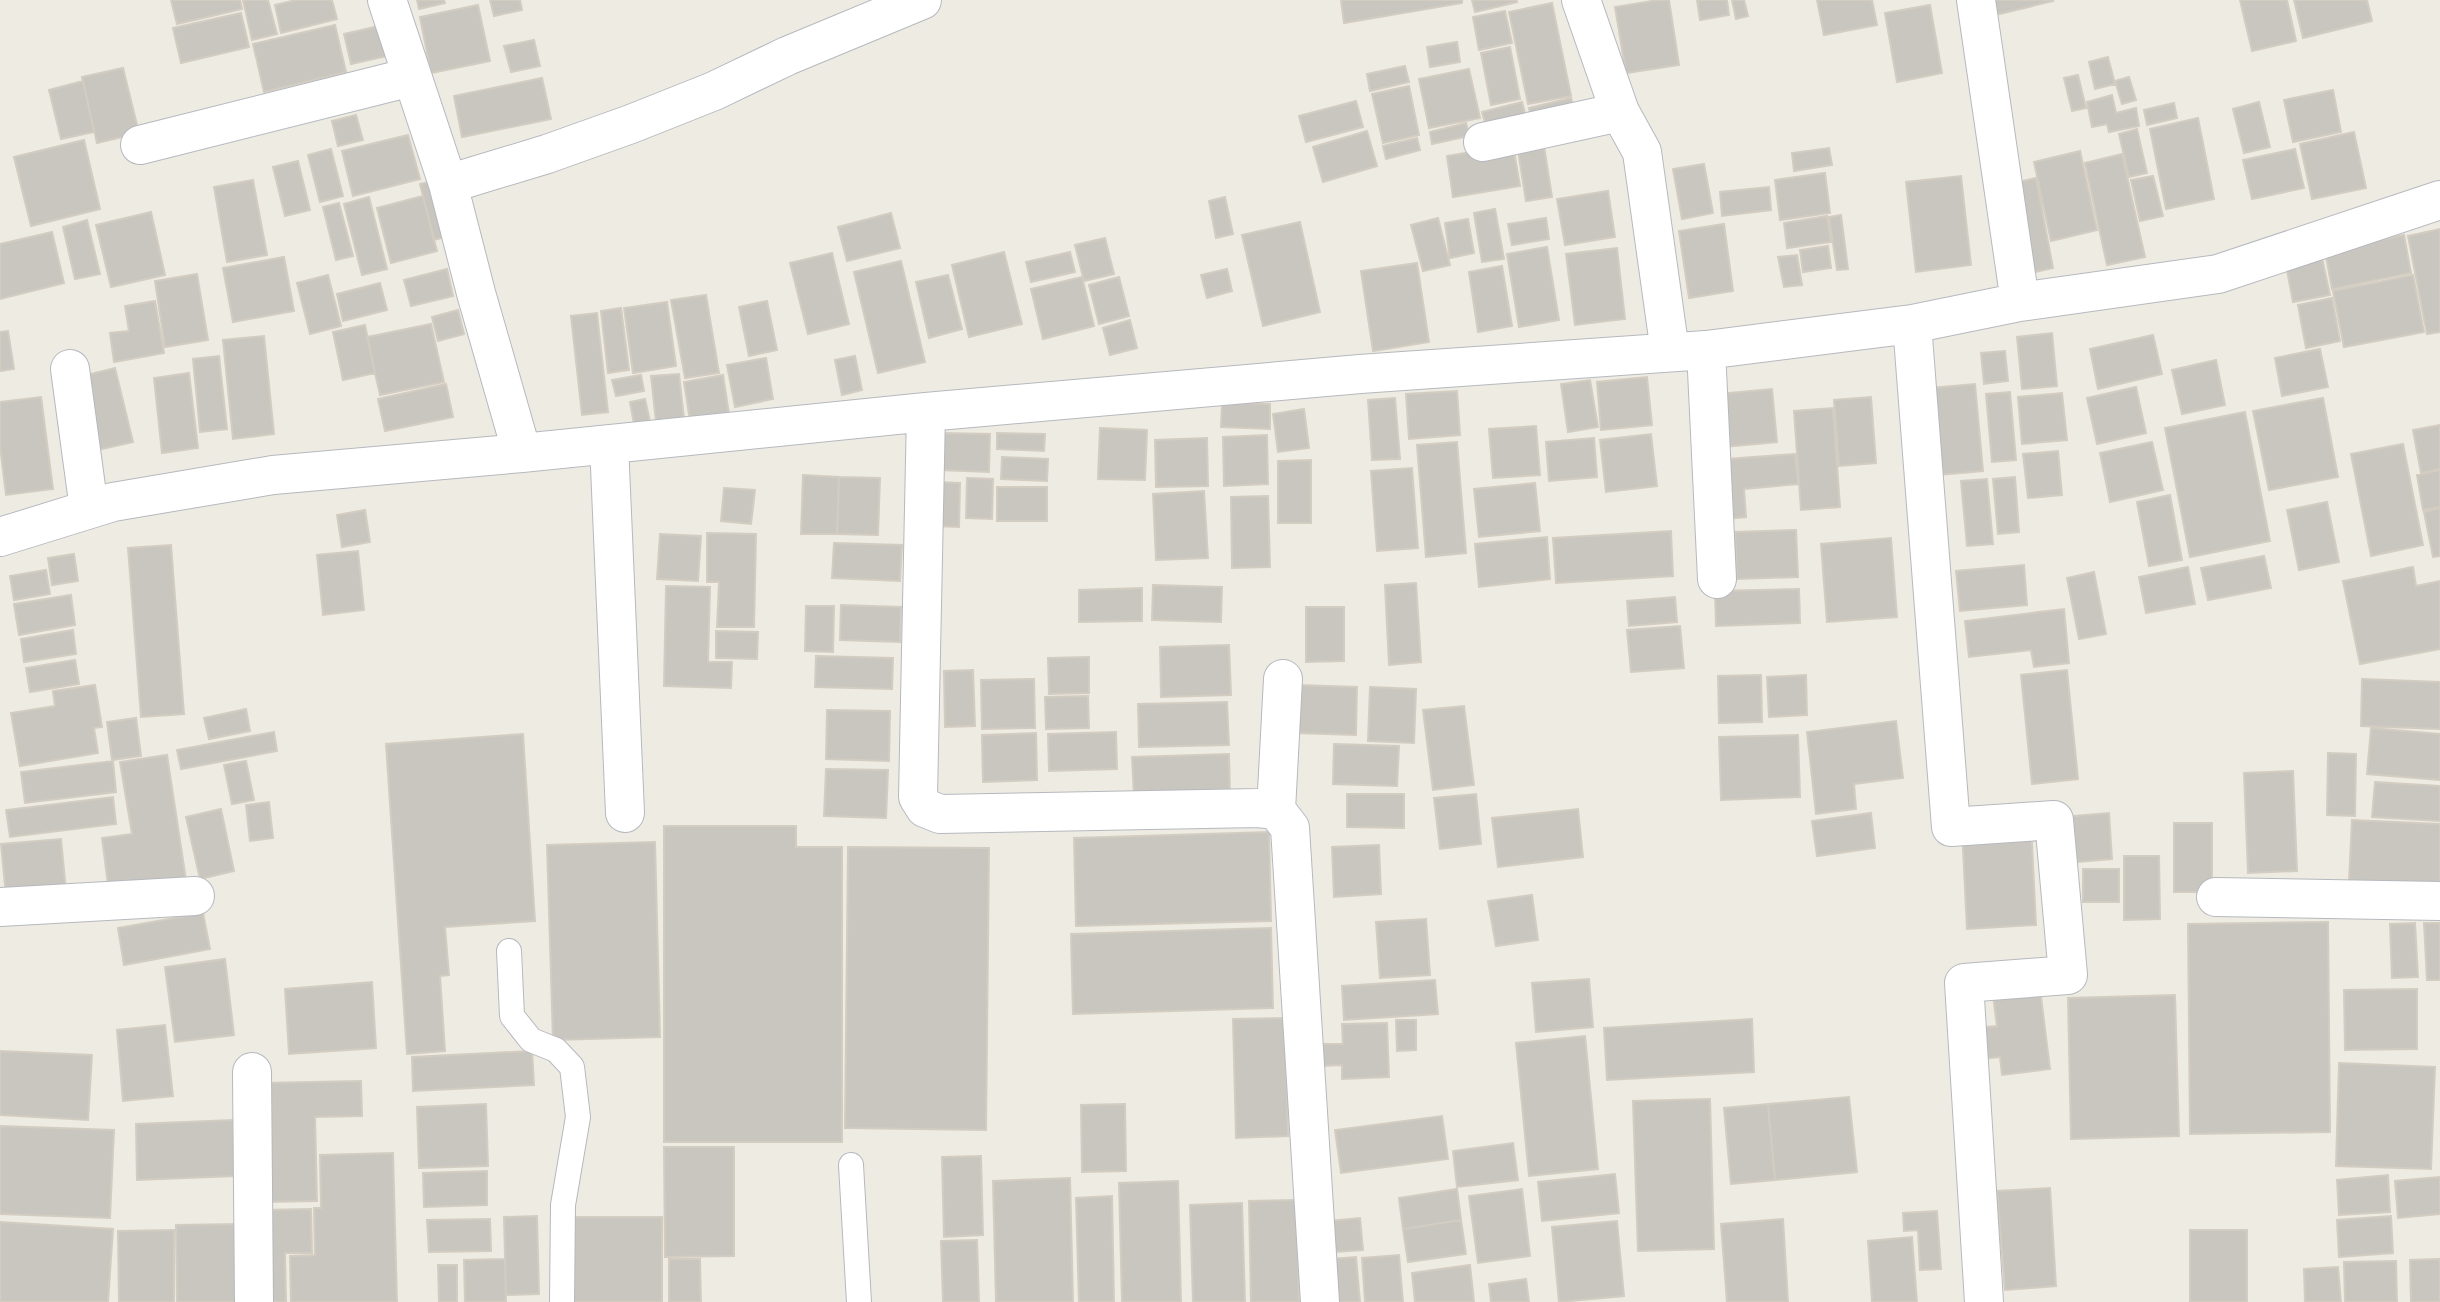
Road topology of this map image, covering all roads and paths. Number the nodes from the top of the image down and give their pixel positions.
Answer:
1 (387, 0) edge
2 (922, 0) edge
3 (1581, 0) edge
4 (1976, 0) edge
5 (411, 77) junction
6 (1619, 112) junction
7 (1483, 142) dead end
8 (140, 145) dead end
9 (448, 184) junction
10 (2440, 200) edge
11 (2020, 302) junction
12 (1912, 324) junction
13 (1688, 351) junction
14 (70, 369) dead end
15 (926, 412) junction
16 (609, 444) junction
17 (522, 453) junction
18 (89, 509) junction
19 (0, 537) edge
20 (1717, 579) dead end
21 (1283, 679) dead end
22 (1276, 810) junction
23 (625, 813) dead end
24 (195, 896) dead end
25 (2216, 897) dead end
26 (2440, 901) edge
27 (0, 907) edge
28 (509, 951) dead end
29 (252, 1072) dead end
30 (851, 1165) dead end
31 (254, 1302) edge
32 (562, 1302) edge
33 (859, 1302) edge
34 (1320, 1302) edge
35 (1984, 1302) edge

1 - 5 street
2 - 9 street
3 - 6 street
4 - 11 street
5 - 8 street
5 - 9 street
6 - 7 street
6 - 13 street
9 - 17 street
10 - 11 street
11 - 12 street
12 - 13 street
12 - 35 street
13 - 15 street
13 - 20 street
14 - 18 street
15 - 16 street
15 - 22 street
16 - 17 street
16 - 23 street
17 - 18 street
18 - 19 street
21 - 22 street
22 - 34 street
24 - 27 street
25 - 26 street
28 - 32 lane
29 - 31 street
30 - 33 lane

